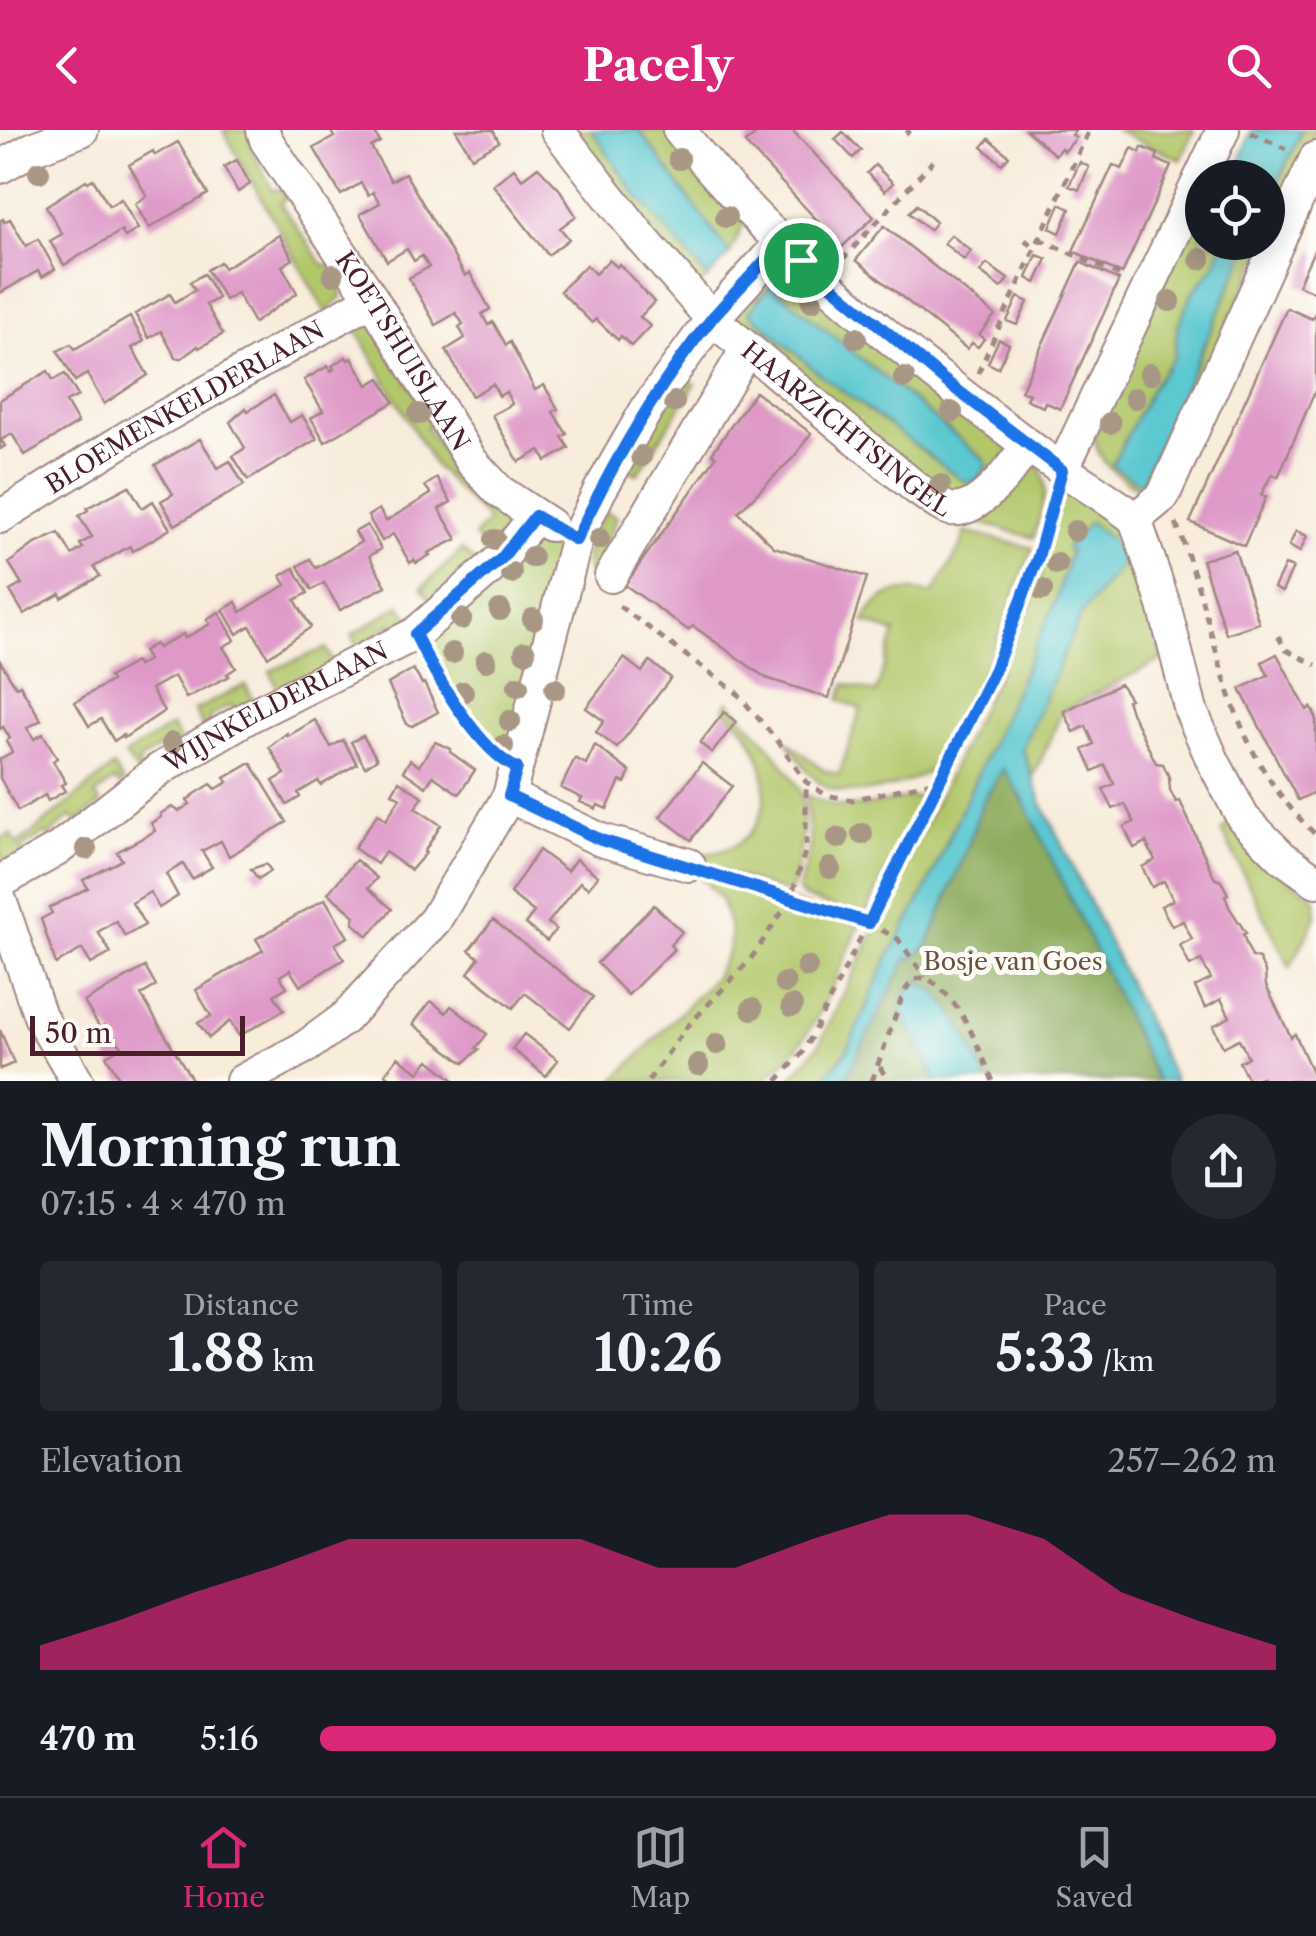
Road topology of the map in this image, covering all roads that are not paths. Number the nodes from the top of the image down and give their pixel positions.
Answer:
1 (82, 130) edge
2 (263, 130) edge
3 (558, 130) edge
4 (679, 130) edge
5 (1222, 130) edge
6 (1316, 160) edge
7 (0, 166) edge
8 (791, 252) junction
9 (372, 300) junction
10 (712, 319) junction
11 (748, 349) junction
12 (1028, 445) junction
13 (1062, 470) junction
14 (599, 492) junction
15 (1145, 511) junction
16 (535, 516) junction
17 (0, 517) edge
18 (645, 520) junction
19 (576, 540) junction
20 (613, 590) road end
21 (513, 782) junction
22 (689, 865) road end
23 (1316, 881) edge
24 (0, 882) edge
25 (0, 900) edge
26 (77, 1081) edge
27 (242, 1081) edge

1 - 7 street
2 - 9 street, KOETSHUISLAAN
3 - 10 street, HAARZICHTSINGEL
4 - 8 street
5 - 13 street
6 - 15 street
8 - 10 street
8 - 12 street
9 - 16 street, KOETSHUISLAAN
9 - 17 street, BLOEMENKELDERLAAN
10 - 11 street, HAARZICHTSINGEL
10 - 14 street
11 - 12 street, HAARZICHTSINGEL
11 - 18 street
12 - 13 street
13 - 15 street
14 - 18 street
14 - 19 street
15 - 23 street
16 - 19 street, KOETSHUISLAAN
16 - 24 street, WIJNKELDERLAAN
18 - 20 street
19 - 21 street
21 - 22 street
21 - 27 street
25 - 26 street

